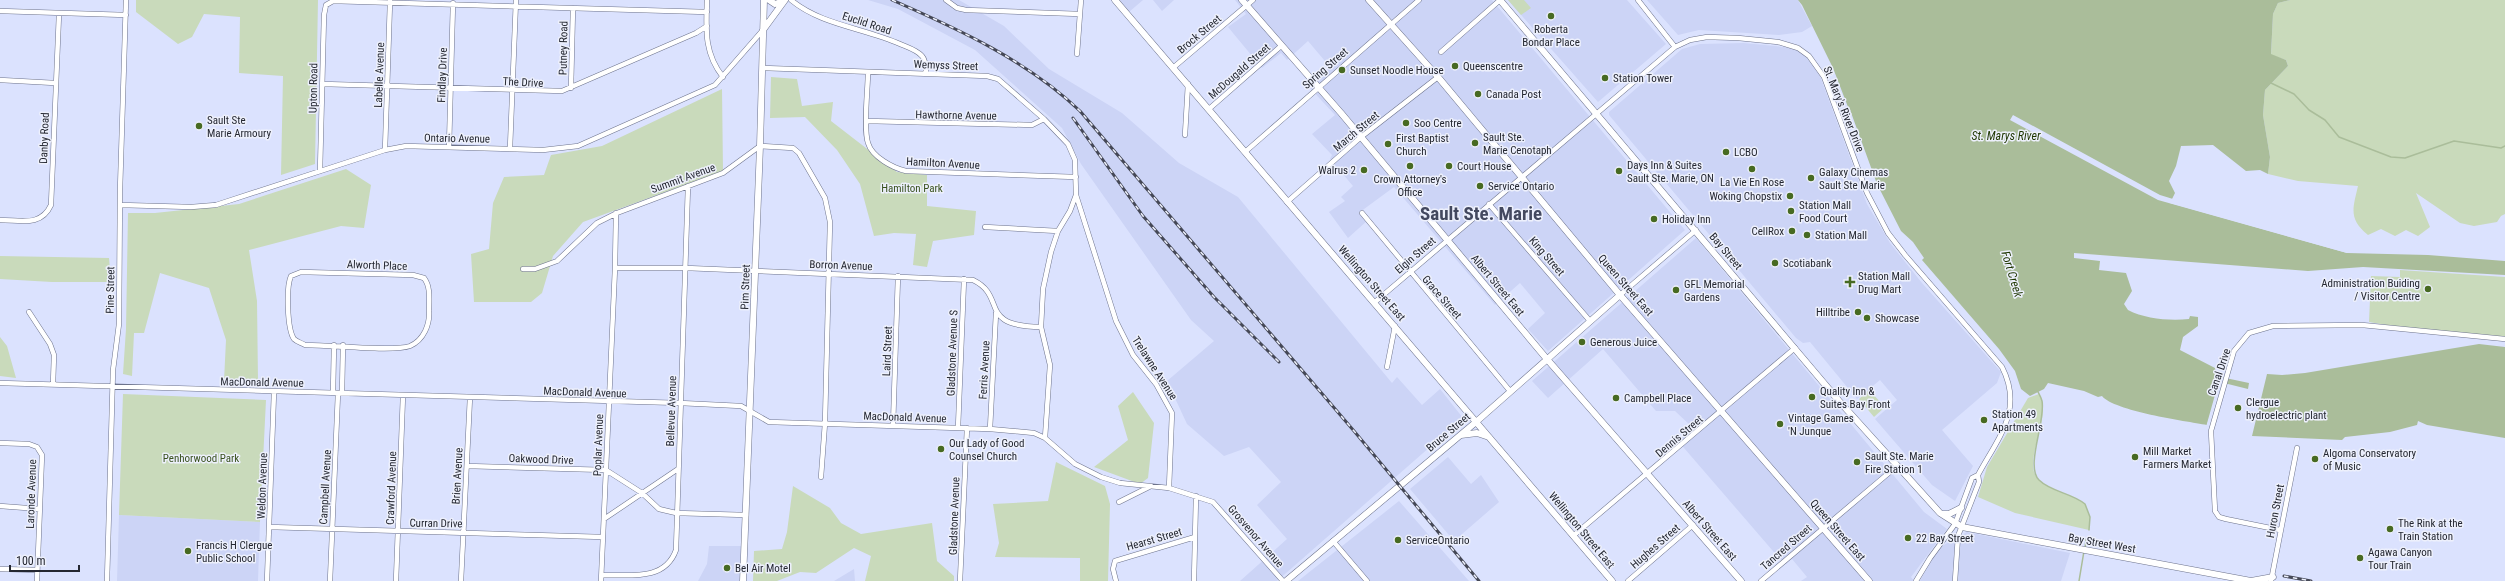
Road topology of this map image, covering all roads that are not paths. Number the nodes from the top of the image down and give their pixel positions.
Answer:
1 (126, 0) edge
2 (516, 0) edge
3 (707, 0) edge
4 (764, 0) edge
5 (769, 0) edge
6 (785, 0) edge
7 (791, 0) edge
8 (946, 0) edge
9 (1081, 0) edge
10 (1115, 0) edge
11 (1253, 0) edge
12 (1369, 0) edge
13 (1419, 0) edge
14 (1500, 0) edge
15 (1638, 0) edge
16 (390, 2) junction
17 (453, 3) junction
18 (1245, 3) edge
19 (516, 6) junction
20 (573, 8) junction
21 (0, 12) edge
22 (707, 12) junction
23 (59, 14) junction
24 (1080, 14) junction
25 (126, 15) junction
26 (1390, 25) junction
27 (707, 26) junction
28 (763, 30) junction
29 (1281, 46) junction
30 (1675, 47) junction
31 (1441, 52) dead end
32 (1077, 54) dead end
33 (1174, 67) junction
34 (762, 68) junction
35 (868, 72) junction
36 (926, 73) junction
37 (723, 77) junction
38 (1438, 77) junction
39 (0, 80) edge
40 (55, 83) junction
41 (323, 84) junction
42 (1188, 84) junction
43 (388, 87) junction
44 (451, 88) junction
45 (571, 88) junction
46 (1317, 88) junction
47 (514, 91) junction
48 (1209, 109) junction
49 (1596, 113) junction
50 (1044, 119) junction
51 (867, 121) junction
52 (1185, 135) dead end
53 (1360, 137) junction
54 (760, 146) junction
55 (449, 147) junction
56 (510, 148) junction
57 (385, 150) junction
58 (1244, 152) junction
59 (320, 171) junction
60 (1521, 176) junction
61 (1076, 177) junction
62 (688, 186) junction
63 (1076, 195) junction
64 (1288, 202) junction
65 (1489, 204) junction
66 (121, 205) junction
67 (616, 213) junction
68 (1362, 213) dead end
69 (0, 220) edge
70 (985, 227) dead end
71 (1696, 230) junction
72 (1058, 231) junction
73 (1446, 240) junction
74 (616, 268) junction
75 (686, 268) junction
76 (523, 269) dead end
77 (755, 271) junction
78 (1410, 272) junction
79 (829, 273) junction
80 (898, 276) junction
81 (964, 279) junction
82 (1620, 295) junction
83 (1375, 302) junction
84 (29, 312) dead end
85 (996, 313) junction
86 (1590, 321) junction
87 (1395, 325) junction
88 (1042, 327) junction
89 (2505, 339) edge
90 (334, 345) junction
91 (343, 345) junction
92 (1795, 348) junction
93 (1546, 358) junction
94 (1387, 367) dead end
95 (0, 383) edge
96 (53, 384) junction
97 (113, 388) junction
98 (1510, 391) junction
99 (274, 392) junction
100 (338, 393) junction
101 (403, 395) junction
102 (470, 397) junction
103 (608, 402) junction
104 (680, 403) junction
105 (1722, 411) junction
106 (750, 412) junction
107 (1476, 422) junction
108 (825, 423) junction
109 (893, 426) junction
110 (958, 428) junction
111 (967, 428) junction
112 (990, 429) junction
113 (1460, 436) junction
114 (1490, 437) junction
115 (1045, 438) junction
116 (0, 443) edge
117 (2297, 448) dead end
118 (467, 466) junction
119 (1897, 466) junction
120 (678, 469) junction
121 (606, 470) junction
122 (1647, 474) junction
123 (1978, 475) junction
124 (821, 477) dead end
125 (1151, 486) junction
126 (1169, 488) junction
127 (642, 493) junction
128 (1196, 496) junction
129 (1119, 502) dead end
130 (0, 506) edge
131 (1961, 508) junction
132 (40, 509) junction
133 (676, 513) junction
134 (1940, 513) junction
135 (746, 515) junction
136 (604, 519) junction
137 (1693, 525) junction
138 (1959, 526) junction
139 (269, 527) junction
140 (331, 528) junction
141 (1822, 528) junction
142 (2280, 530) junction
143 (398, 531) junction
144 (462, 532) junction
145 (1573, 536) junction
146 (603, 537) junction
147 (1195, 537) junction
148 (1333, 541) junction
149 (0, 569) edge
150 (37, 570) junction
151 (602, 575) junction
152 (2239, 580) edge
153 (2273, 580) edge
154 (37, 581) edge
155 (107, 581) edge
156 (267, 581) edge
157 (330, 581) edge
158 (396, 581) edge
159 (461, 581) edge
160 (601, 581) edge
161 (743, 581) edge
162 (960, 581) edge
163 (1116, 581) edge
164 (1194, 581) edge
165 (1282, 581) edge
166 (1286, 581) edge
167 (1367, 581) edge
168 (1612, 581) edge
169 (1628, 581) edge
170 (1741, 581) edge
171 (1761, 581) edge
172 (1869, 581) edge
173 (1916, 581) edge
174 (1955, 581) edge

1 - 25 street, Pine Street
2 - 19 street
3 - 22 street
4 - 28 main road, Pim Street
5 - 6 main road
6 - 28 main road
7 - 36 street, Euclid Road
8 - 24 street
9 - 24 street
10 - 33 main road, Wellington Street East
11 - 18 street, Brock Street
12 - 26 main road, Queen Street East
13 - 26 street, Spring Street
14 - 31 street
14 - 49 main road, Bay Street
15 - 30 street
16 - 17 street
16 - 41 street, Upton Road
16 - 43 street, Labelle Avenue
17 - 19 street
17 - 44 street, Findlay Drive
18 - 29 main road, Albert Street East
18 - 33 street, Brock Street
19 - 20 street
19 - 47 street
20 - 22 street
20 - 45 street, Putney Road
21 - 23 street
22 - 27 street
23 - 25 street
23 - 40 street, Danby Road
24 - 32 street
25 - 66 street, Pine Street
26 - 38 main road, Queen Street East
26 - 46 street, Spring Street
27 - 37 street
27 - 45 street, The Drive
28 - 34 main road, Pim Street
28 - 37 street, Ontario Avenue
29 - 46 main road, Albert Street East
29 - 48 street, McDougald Street
30 - 49 street, St. Mary's River Drive
30 - 123 street, St. Mary's River Drive
33 - 42 main road, Wellington Street East
34 - 35 street, Wemyss Street
34 - 54 main road, Pim Street
35 - 36 street, Wemyss Street
35 - 51 street, Hamilton Avenue
36 - 50 street, Wemyss Street
37 - 56 street, Ontario Avenue
38 - 53 street, March Street
38 - 60 main road, Queen Street East
39 - 40 street
40 - 69 street, Danby Road
41 - 43 street, The Drive
41 - 59 street, Upton Road
42 - 48 main road, Wellington Street East
42 - 52 street
43 - 44 street, The Drive
43 - 57 street, Labelle Avenue
44 - 47 street, The Drive
44 - 55 street, Findlay Drive
45 - 47 street, The Drive
46 - 53 main road, Albert Street East
46 - 58 street, Spring Street
47 - 56 street
48 - 58 main road, Wellington Street East
49 - 60 street, Elgin Street
49 - 71 main road, Bay Street
50 - 51 street, Hawthorne Avenue
50 - 61 street, Wemyss Street
51 - 61 street, Hamilton Avenue
53 - 64 street, March Street
53 - 73 main road, Albert Street East
54 - 62 street, Summit Avenue
54 - 77 main road, Pim Street
54 - 79 street
55 - 56 street, Ontario Avenue
55 - 57 street, Ontario Avenue
57 - 59 street, Ontario Avenue
58 - 64 main road, Wellington Street East
59 - 66 street, Ontario Avenue
60 - 65 street, Elgin Street
60 - 82 main road, Queen Street East
61 - 63 street, Wemyss Street
62 - 67 street, Summit Avenue
62 - 75 street, Bellevue Avenue
63 - 72 street
63 - 126 street, Trelawne Avenue
64 - 83 main road, Wellington Street East
65 - 73 street, Elgin Street
65 - 86 street, King Street
66 - 97 street, Pine Street
67 - 74 street, Poplar Avenue
67 - 76 street, Summit Avenue
68 - 78 street, Grace Street
70 - 72 street
71 - 82 street
71 - 92 main road, Bay Street
72 - 88 street
73 - 78 street, Elgin Street
73 - 93 main road, Albert Street East
74 - 75 street, Borron Avenue
74 - 103 street, Poplar Avenue
75 - 77 street, Borron Avenue
75 - 104 street, Bellevue Avenue
77 - 79 street, Borron Avenue
77 - 106 main road, Pim Street
78 - 83 street, Elgin Street
78 - 98 street, Grace Street
79 - 80 street, Borron Avenue
79 - 108 street
80 - 81 street, Borron Avenue
80 - 109 street, Laird Street
81 - 85 street, Borron Avenue
81 - 110 street, Gladstone Avenue S
82 - 86 main road, Bruce Street
82 - 105 main road, Queen Street East
83 - 87 main road, Wellington Street East
84 - 96 street
85 - 88 street, Borron Avenue
85 - 112 street, Ferris Avenue
86 - 93 main road, Bruce Street
87 - 94 street
87 - 107 main road, Wellington Street East
88 - 115 street
89 - 142 street, Canal Drive
90 - 91 street, Alworth Place
90 - 91 street, Alworth Place
90 - 100 street
91 - 100 street
92 - 105 street, Dennis Street
92 - 119 main road, Bay Street
93 - 98 main road, Bruce Street
93 - 122 main road, Albert Street East
95 - 96 street, MacDonald Avenue
96 - 97 street, MacDonald Avenue
97 - 99 street, MacDonald Avenue
97 - 155 street, Pine Street
98 - 107 main road, Bruce Street
99 - 100 street, MacDonald Avenue
99 - 139 street, Weldon Avenue
100 - 101 street, MacDonald Avenue
100 - 140 street, Campbell Avenue
101 - 102 street, MacDonald Avenue
101 - 143 street, Crawford Avenue
102 - 103 street, MacDonald Avenue
102 - 118 street, Brien Avenue
103 - 104 street, MacDonald Avenue
103 - 121 street, Poplar Avenue
104 - 106 street, MacDonald Avenue
104 - 120 street, Bellevue Avenue
105 - 122 street, Dennis Street
105 - 141 main road, Queen Street East
106 - 108 street, MacDonald Avenue
106 - 135 main road, Pim Street
107 - 113 main road, Bruce Street
107 - 114 main road, Wellington Street East
108 - 109 street, MacDonald Avenue
108 - 124 street
109 - 110 street, MacDonald Avenue
110 - 111 street, MacDonald Avenue
111 - 112 street, MacDonald Avenue
111 - 162 street, Gladstone Avenue
112 - 115 street, MacDonald Avenue
113 - 114 main road
113 - 148 main road, Bruce Street
114 - 145 main road, Wellington Street East
115 - 125 street, MacDonald Avenue
116 - 132 street, Laronde Avenue
117 - 142 street, Huron Street
118 - 121 street, Oakwood Drive
118 - 144 street, Brien Avenue
119 - 134 main road, Bay Street
119 - 141 street, Tancred Street
120 - 127 street
120 - 133 street, Bellevue Avenue
121 - 127 street
121 - 136 street, Poplar Avenue
122 - 137 main road, Albert Street East
122 - 145 street, Dennis Street
123 - 131 street, St. Mary's River Drive
123 - 138 street, St. Mary's River Drive
125 - 126 street, MacDonald Avenue
125 - 129 street
126 - 128 street, Grosvenor Avenue
127 - 133 street
127 - 136 street
128 - 147 street
128 - 165 street, Grosvenor Avenue
130 - 132 street
131 - 134 main road
131 - 138 street, St. Mary's River Drive
132 - 150 street, Laronde Avenue
133 - 135 street
133 - 151 street, Bellevue Avenue
134 - 138 main road, Bay Street
135 - 161 main road, Pim Street
136 - 146 street, Poplar Avenue
137 - 169 street, Hughes Street
137 - 170 main road, Albert Street East
138 - 152 main road, Bay Street West
138 - 173 street
138 - 174 street
139 - 140 street, Curran Drive
139 - 156 street, Weldon Avenue
140 - 143 street, Curran Drive
140 - 157 street, Campbell Avenue
141 - 171 street, Tancred Street
141 - 172 main road, Queen Street East
142 - 153 street, Huron Street
143 - 144 street, Curran Drive
143 - 158 street, Crawford Avenue
144 - 146 street, Curran Drive
144 - 159 street, Brien Avenue
145 - 168 main road, Wellington Street East
146 - 151 street, Poplar Avenue
147 - 163 street, Hearst Street
147 - 164 street
148 - 166 main road, Bruce Street
148 - 167 street
149 - 150 street
150 - 154 street, Laronde Avenue
151 - 160 street, Poplar Avenue
152 - 153 main road, Bay Street West

